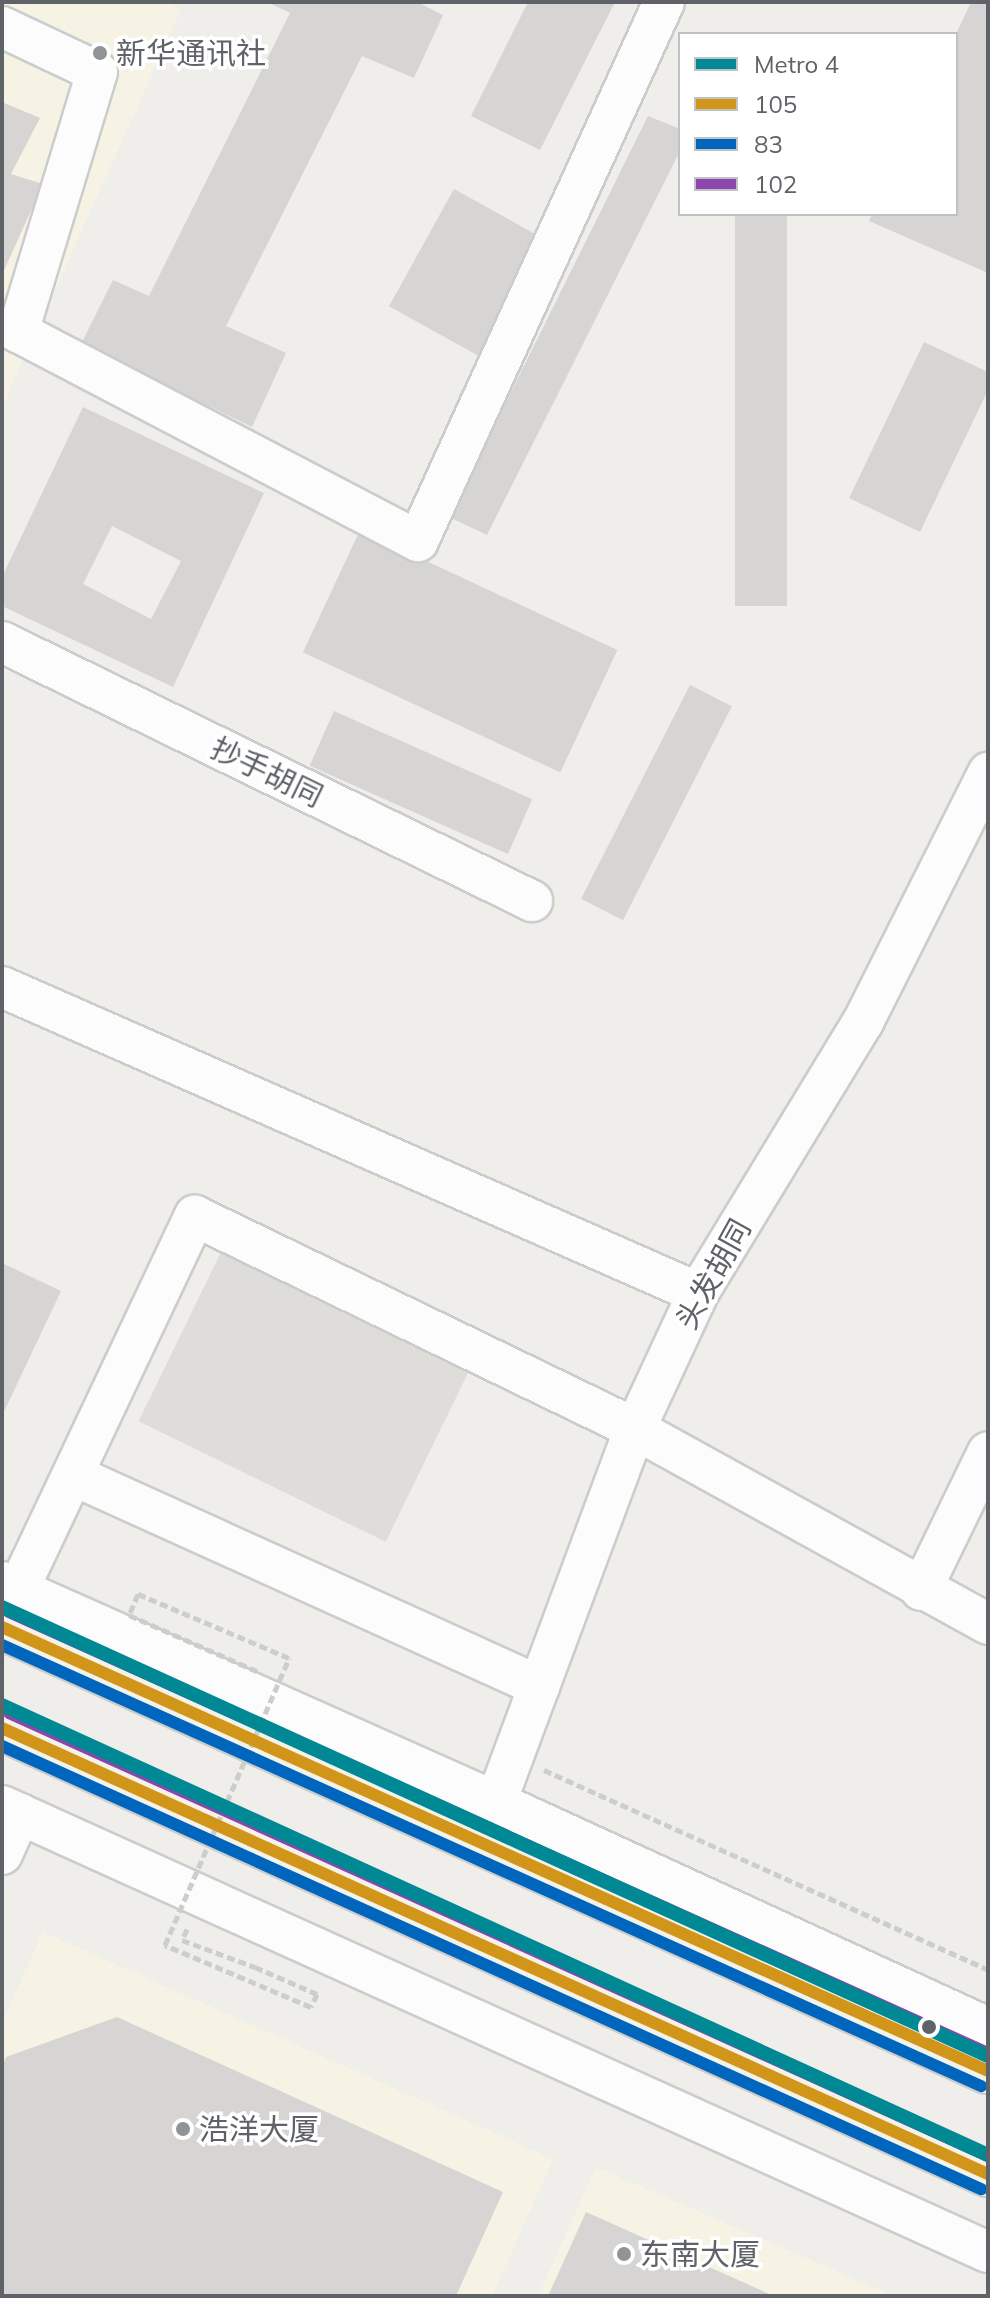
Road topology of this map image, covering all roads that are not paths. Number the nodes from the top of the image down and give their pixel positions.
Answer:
1 (664, 2) edge
2 (2, 27) edge
3 (2, 642) edge
4 (988, 773) edge
5 (532, 901) dead end
6 (2, 987) edge
7 (698, 1293) junction
8 (635, 1429) junction
9 (988, 1452) edge
10 (73, 1475) junction
11 (921, 1590) junction
12 (7, 1600) edge
13 (988, 1624) edge
14 (539, 1686) junction
15 (2, 1728) edge
16 (496, 1802) junction
17 (11, 1810) edge
18 (2, 1854) edge
19 (988, 2028) edge
20 (988, 2071) edge
21 (988, 2174) edge
22 (988, 2252) edge

1 - 2 street
3 - 5 street, 抄手胡同
4 - 7 street, 头发胡同
6 - 7 street
7 - 8 street, 头发胡同
8 - 10 street
8 - 11 street
8 - 14 street, 头发胡同
9 - 11 street
10 - 12 street
10 - 14 street
11 - 13 street
12 - 16 street
12 - 20 main road
14 - 16 street, 头发胡同
15 - 21 main road
16 - 19 street
17 - 18 street
17 - 22 street

